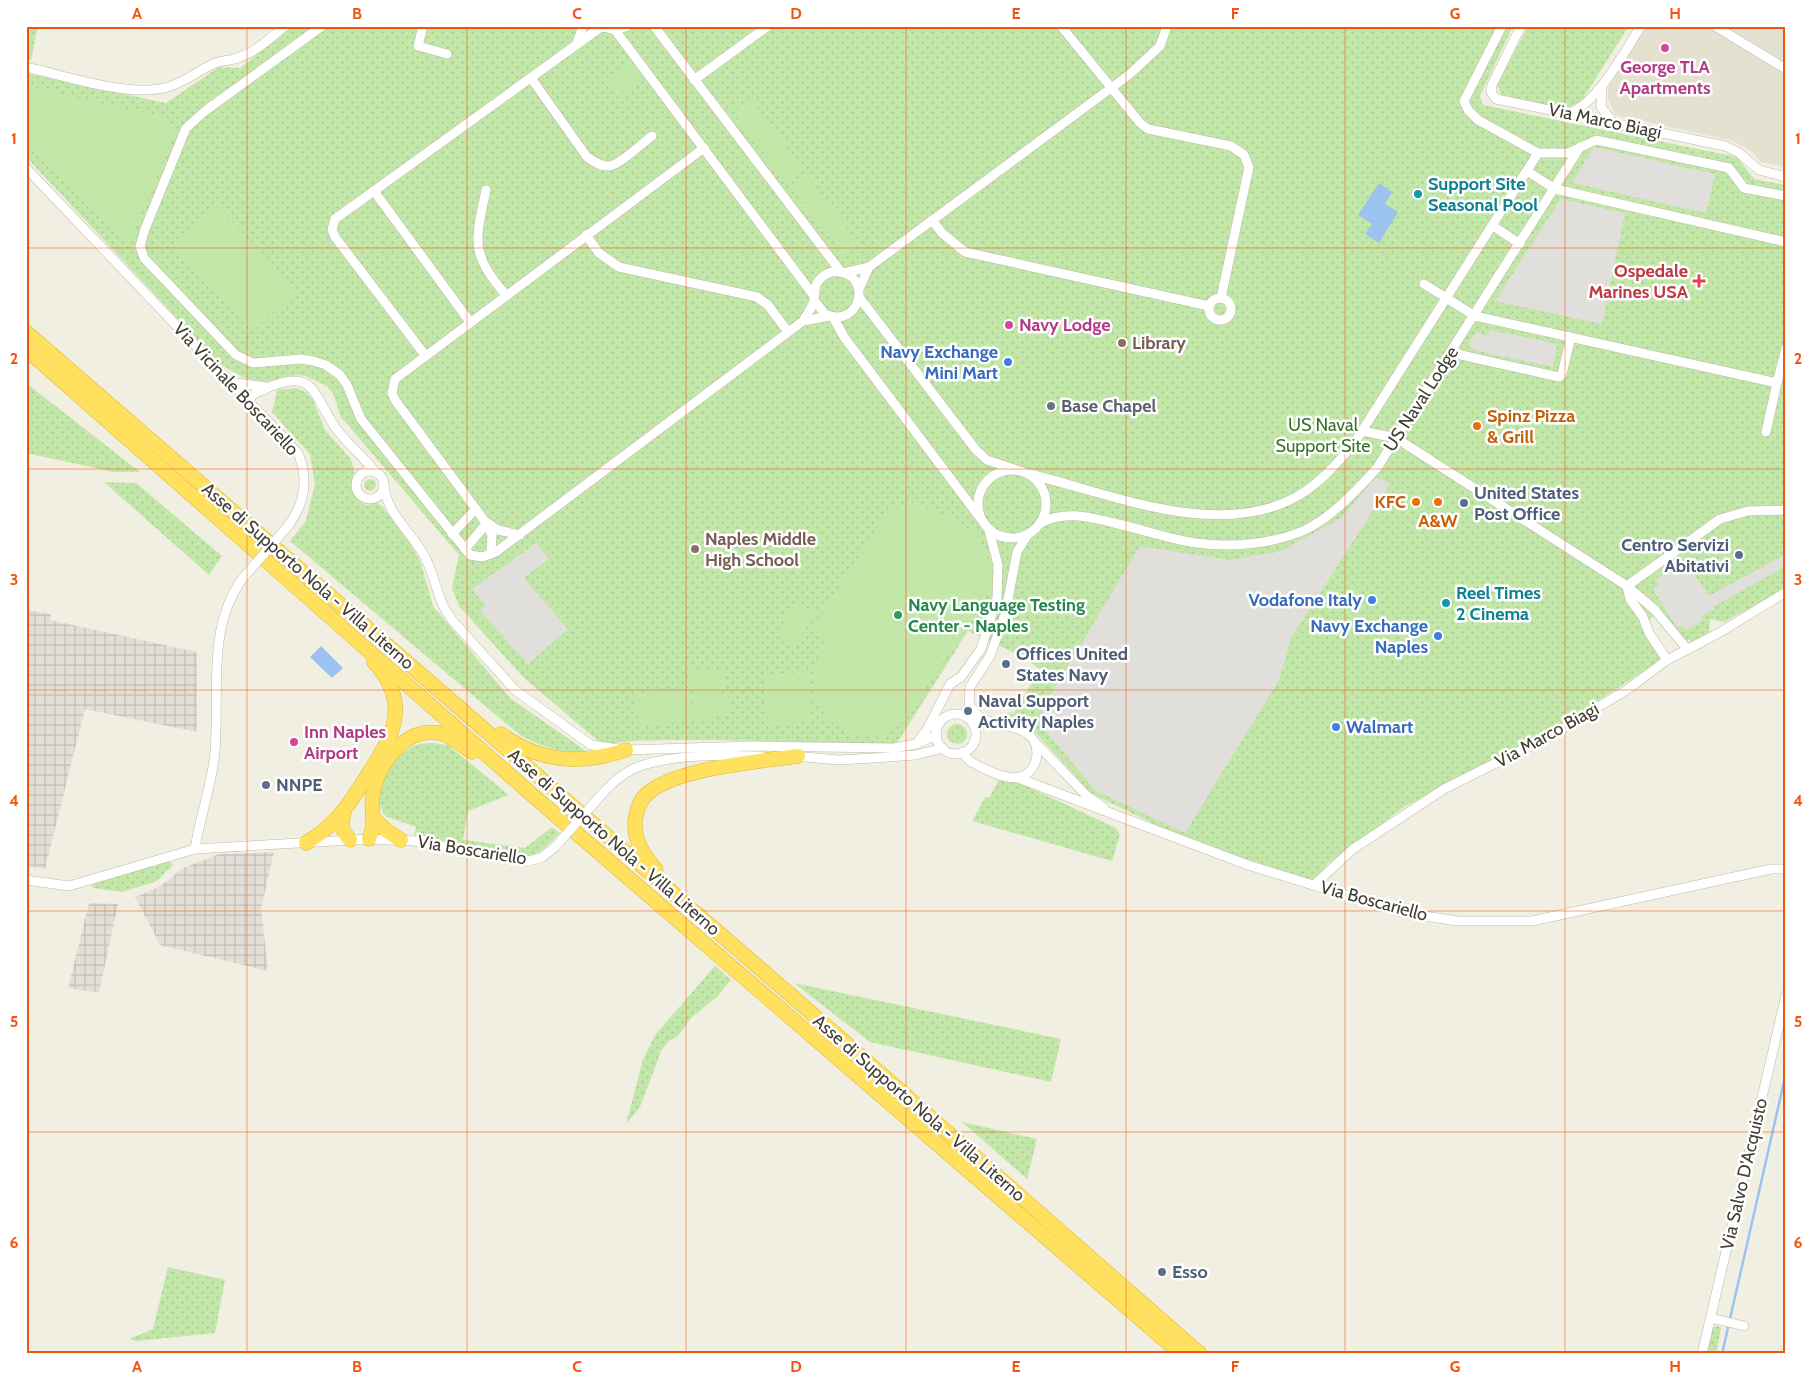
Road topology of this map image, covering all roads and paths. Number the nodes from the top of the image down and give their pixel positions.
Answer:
1 (285, 26) edge
2 (322, 26) edge
3 (423, 26) edge
4 (583, 26) edge
5 (628, 26) edge
6 (654, 26) edge
7 (768, 26) edge
8 (1061, 26) edge
9 (1168, 26) edge
10 (1502, 26) edge
11 (1521, 26) edge
12 (1641, 26) edge
13 (1715, 26) edge
14 (600, 27) edge
15 (615, 30) junction
16 (576, 45) junction
17 (447, 54) dead end
18 (26, 67) edge
19 (1786, 70) edge
20 (531, 78) junction
21 (694, 80) junction
22 (1602, 86) junction
23 (1110, 88) junction
24 (1582, 106) junction
25 (1601, 107) junction
26 (1568, 113) junction
27 (1589, 118) junction
28 (1613, 122) junction
29 (652, 136) dead end
30 (1580, 147) junction
31 (704, 148) junction
32 (1538, 153) junction
33 (26, 168) edge
34 (1527, 171) junction
35 (1786, 177) edge
36 (1556, 189) junction
37 (486, 190) dead end
38 (374, 192) junction
39 (1786, 196) edge
40 (932, 220) junction
41 (1493, 226) junction
42 (586, 235) junction
43 (1786, 242) edge
44 (1520, 244) junction
45 (869, 267) junction
46 (842, 272) junction
47 (1424, 284) dead end
48 (859, 293) junction
49 (506, 295) junction
50 (814, 298) junction
51 (1221, 298) junction
52 (1447, 298) junction
53 (1210, 306) junction
54 (832, 316) junction
55 (1475, 316) junction
56 (803, 321) junction
57 (470, 322) junction
58 (26, 332) edge
59 (788, 332) junction
60 (1571, 337) junction
61 (1786, 348) edge
62 (26, 349) edge
63 (1453, 350) junction
64 (425, 355) junction
65 (231, 382) junction
66 (1777, 383) junction
67 (269, 388) junction
68 (250, 401) junction
69 (1362, 431) junction
70 (1766, 432) dead end
71 (1396, 438) junction
72 (1014, 469) junction
73 (376, 473) junction
74 (1029, 474) junction
75 (384, 485) junction
76 (476, 509) junction
77 (1786, 510) edge
78 (981, 519) junction
79 (486, 522) junction
80 (1040, 523) junction
81 (989, 530) junction
82 (452, 534) junction
83 (1028, 534) junction
84 (520, 535) junction
85 (465, 549) junction
86 (491, 554) junction
87 (1627, 586) junction
88 (1786, 592) edge
89 (338, 623) junction
90 (1687, 650) junction
91 (1667, 660) junction
92 (430, 683) junction
93 (940, 705) junction
94 (947, 716) junction
95 (966, 716) junction
96 (982, 720) junction
97 (937, 735) junction
98 (1033, 741) junction
99 (916, 744) junction
100 (943, 748) junction
101 (626, 750) junction
102 (962, 752) junction
103 (798, 756) junction
104 (1018, 778) junction
105 (530, 793) junction
106 (344, 812) junction
107 (1117, 817) junction
108 (374, 819) junction
109 (369, 839) junction
110 (350, 840) junction
111 (401, 840) junction
112 (306, 844) junction
113 (195, 849) junction
114 (1786, 869) edge
115 (26, 880) edge
116 (1314, 885) junction
117 (704, 919) junction
118 (1786, 995) edge
119 (1714, 1319) junction
120 (1742, 1325) dead end
121 (1181, 1354) edge
122 (1200, 1354) edge
123 (1702, 1354) edge

1 - 18 street
2 - 82 street
3 - 17 street
4 - 16 street
5 - 15 street
6 - 21 street
7 - 21 street
8 - 23 street
9 - 23 street
10 - 32 street
11 - 26 street, Via Marco Biagi
12 - 22 street
13 - 19 street
14 - 15 street
14 - 16 street
15 - 31 street
16 - 20 street
20 - 29 street
20 - 38 street
21 - 46 street
22 - 24 street
22 - 25 street
23 - 40 street
23 - 51 street
24 - 26 street
24 - 27 street
25 - 27 street
25 - 28 street
26 - 27 street, Via Marco Biagi
27 - 28 street, Via Marco Biagi
28 - 35 street, Via Marco Biagi
30 - 32 street
30 - 36 street, US Naval Lodge
30 - 39 street
31 - 42 street
31 - 50 street
32 - 34 street
33 - 65 street, Via Vicinale Boscariello
34 - 36 street
34 - 41 street
36 - 43 street
36 - 44 street, US Naval Lodge
37 - 49 street
38 - 57 street
38 - 64 street
40 - 45 street
40 - 53 street
41 - 44 street
41 - 52 street
42 - 49 street
42 - 59 street
44 - 55 street, US Naval Lodge
45 - 46 street
45 - 48 street
46 - 48 street
46 - 50 street
47 - 52 street
48 - 54 street
48 - 72 street
49 - 57 street
50 - 54 street
50 - 56 street
51 - 53 street
51 - 53 street
52 - 55 street
52 - 69 street
54 - 56 street
54 - 78 street
55 - 60 street
55 - 63 street, US Naval Lodge
56 - 59 street
57 - 64 street
58 - 92 highway, Asse di Supporto Nola - Villa Literno
59 - 84 street
60 - 63 street
60 - 66 street
61 - 66 street
62 - 89 highway, Asse di Supporto Nola - Villa Literno
63 - 71 street, US Naval Lodge
64 - 76 street
65 - 67 street
65 - 68 street, Via Vicinale Boscariello
66 - 70 street
67 - 68 street
67 - 73 street
68 - 113 street, Via Vicinale Boscariello, bridge
69 - 71 street
69 - 74 street
71 - 80 street, US Naval Lodge
71 - 87 street
72 - 74 street
72 - 78 street
73 - 75 street
73 - 75 street
74 - 80 street
75 - 101 street
76 - 79 street
76 - 82 street
77 - 87 street
78 - 81 street
79 - 84 street
79 - 85 street
79 - 86 street
80 - 83 street
81 - 83 street
81 - 93 street
82 - 85 street
83 - 96 street
84 - 86 street
85 - 86 street
87 - 90 street
87 - 91 street
88 - 90 street, Via Marco Biagi
89 - 105 highway, Asse di Supporto Nola - Villa Literno
89 - 106 highway
90 - 91 street, Via Marco Biagi
91 - 116 street, Via Marco Biagi
92 - 101 highway
92 - 117 highway, Asse di Supporto Nola - Villa Literno
93 - 94 street
93 - 99 street
94 - 95 street
94 - 97 street
95 - 96 street, Via Boscariello
95 - 102 street
96 - 98 street, Via Boscariello
97 - 99 street
97 - 100 street
98 - 104 street
98 - 107 street, Via Boscariello
99 - 101 street
100 - 102 street
100 - 103 street, Via Boscariello
102 - 104 street, Via Boscariello
103 - 111 street, Via Boscariello, bridge
103 - 117 highway
104 - 107 street, Via Boscariello
105 - 108 highway
105 - 121 highway, Asse di Supporto Nola - Villa Literno
106 - 110 highway
106 - 112 highway
107 - 116 street, Via Boscariello
108 - 109 highway
108 - 111 highway
109 - 110 street, Via Boscariello
109 - 111 street, Via Boscariello
110 - 112 street, Via Boscariello
112 - 113 street, Via Boscariello
113 - 115 street, Via Boscariello
114 - 116 street, Via Boscariello
117 - 122 highway, Asse di Supporto Nola - Villa Literno
118 - 119 street, Via Salvo D'Acquisto
119 - 120 street
119 - 123 street, Via Salvo D'Acquisto

